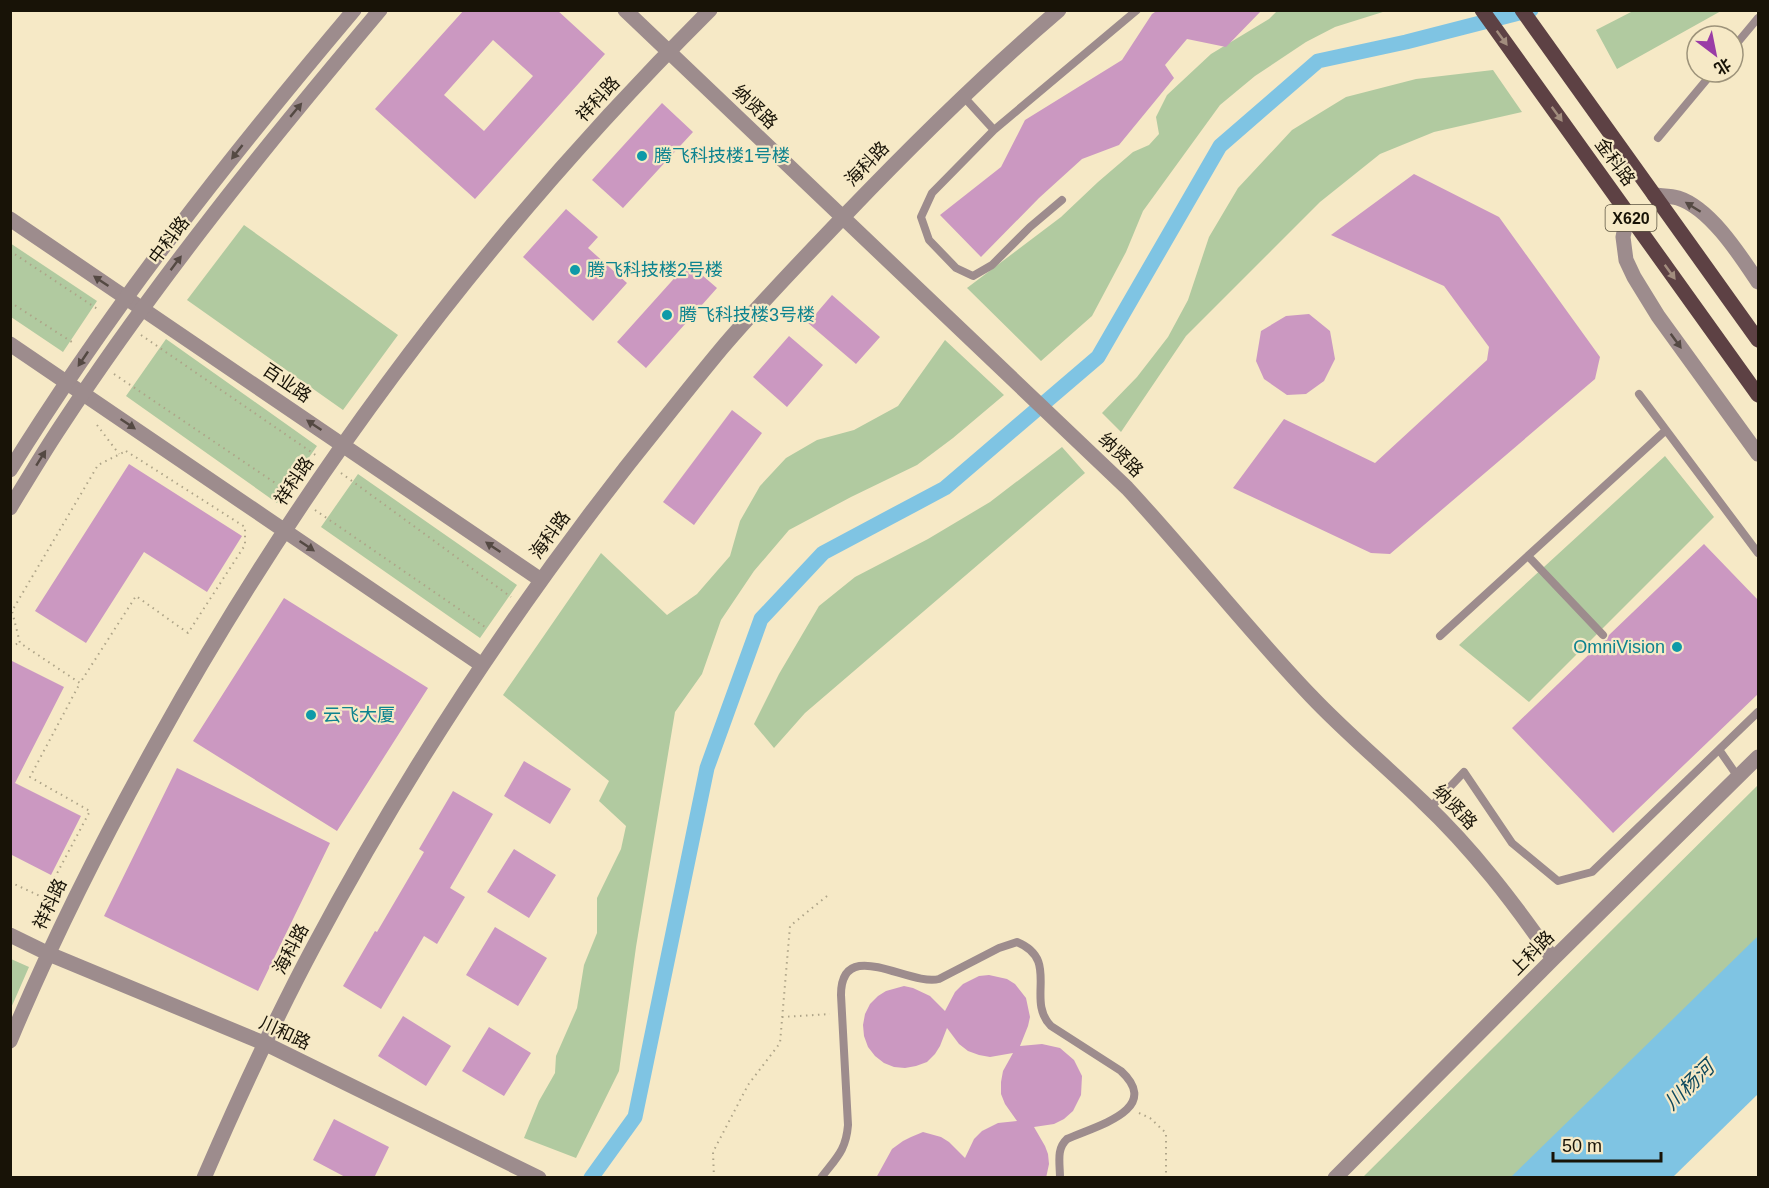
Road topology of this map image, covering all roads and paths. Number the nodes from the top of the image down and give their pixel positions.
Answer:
1 (354, 10) edge
2 (380, 10) edge
3 (626, 10) edge
4 (710, 10) edge
5 (1059, 10) edge
6 (1137, 10) edge
7 (1482, 10) edge
8 (1522, 10) edge
9 (1758, 18) edge
10 (1745, 34) edge
11 (669, 52) junction
12 (1703, 84) edge
13 (963, 96) junction
14 (994, 130) junction
15 (1658, 138) dead end
16 (1654, 195) junction
17 (1062, 200) dead end
18 (1628, 213) junction
19 (843, 217) junction
20 (10, 219) edge
21 (10, 251) edge
22 (1758, 282) edge
23 (126, 298) junction
24 (10, 302) edge
25 (142, 309) junction
26 (111, 319) junction
27 (129, 327) junction
28 (1758, 340) edge
29 (10, 344) edge
30 (88, 352) junction
31 (102, 366) junction
32 (67, 382) junction
33 (83, 393) junction
34 (1639, 394) dead end
35 (1758, 395) edge
36 (97, 425) dead end
37 (1666, 430) junction
38 (343, 445) junction
39 (119, 454) junction
40 (1758, 454) edge
41 (329, 464) junction
42 (10, 470) edge
43 (303, 502) junction
44 (10, 508) edge
45 (285, 530) junction
46 (1758, 553) edge
47 (1528, 556) junction
48 (541, 580) junction
49 (523, 606) junction
50 (1603, 635) dead end
51 (1440, 636) dead end
52 (500, 638) junction
53 (20, 643) junction
54 (10, 646) edge
55 (482, 665) junction
56 (80, 683) junction
57 (1758, 712) edge
58 (1719, 751) junction
59 (1758, 757) edge
60 (1738, 777) junction
61 (1430, 808) junction
62 (10, 882) edge
63 (827, 896) dead end
64 (10, 935) edge
65 (49, 954) junction
66 (1553, 959) junction
67 (842, 1013) junction
68 (782, 1017) junction
69 (10, 1041) edge
70 (266, 1044) junction
71 (1130, 1108) junction
72 (204, 1178) edge
73 (539, 1178) edge
74 (714, 1178) edge
75 (821, 1178) edge
76 (1060, 1178) edge
77 (1166, 1178) edge
78 (1335, 1178) edge

1 -> 23 street, 中科路
25 -> 2 street, 中科路
3 - 11 street, 纳贤路
4 - 11 street, 祥科路
5 - 13 street, 海科路
6 - 14 lane
7 -> 18 main road, 金科路 / X620
8 - 16 main road, 金科路 / X620
9 - 10 lane
11 - 19 street, 纳贤路
11 - 38 street, 祥科路
12 - 15 lane
13 - 14 lane
13 - 19 street, 海科路
14 - 17 lane
22 -> 16 street
16 - 28 main road, 金科路 / X620
18 -> 35 main road, 金科路 / X620
18 -> 40 street
19 - 48 street, 海科路
19 - 61 street, 纳贤路
23 -> 20 street, 百业路
21 - 26 path
23 - 25 street, 百业路
23 - 26 street, 中科路
24 - 30 path
25 - 27 street, 中科路
38 -> 25 street, 百业路
26 - 30 street, 中科路
27 - 31 street, 中科路
27 - 41 path
29 - 32 street
30 -> 32 street, 中科路
31 - 33 street, 中科路
31 - 43 path
32 - 33 street
32 - 42 street, 中科路
44 -> 33 street, 中科路
33 -> 45 street
34 - 37 lane
36 - 39 path
37 - 46 lane
37 - 47 lane
38 - 41 street, 祥科路
48 -> 38 street, 百业路
39 - 53 path
39 - 56 path
41 - 43 street, 祥科路
41 - 49 path
43 - 45 street, 祥科路
43 - 52 path
45 -> 55 street
45 - 65 street, 祥科路
47 - 50 lane
47 - 51 lane
48 - 49 street, 海科路
49 - 52 street, 海科路
52 - 55 street, 海科路
53 - 54 path
53 - 56 path
55 - 70 street, 海科路
56 - 62 path
57 - 58 lane
58 - 60 lane
58 - 61 lane
59 - 60 street, 上科路
60 - 66 street, 上科路
61 - 66 street, 纳贤路
63 - 68 path
64 - 65 street, 川和路
65 - 69 street, 祥科路
65 - 70 street, 川和路
66 - 78 street, 上科路
67 - 68 path
67 - 71 lane
67 - 75 lane
68 - 74 path
70 - 72 street, 海科路
70 - 73 street, 川和路
71 - 76 lane
71 - 77 path

